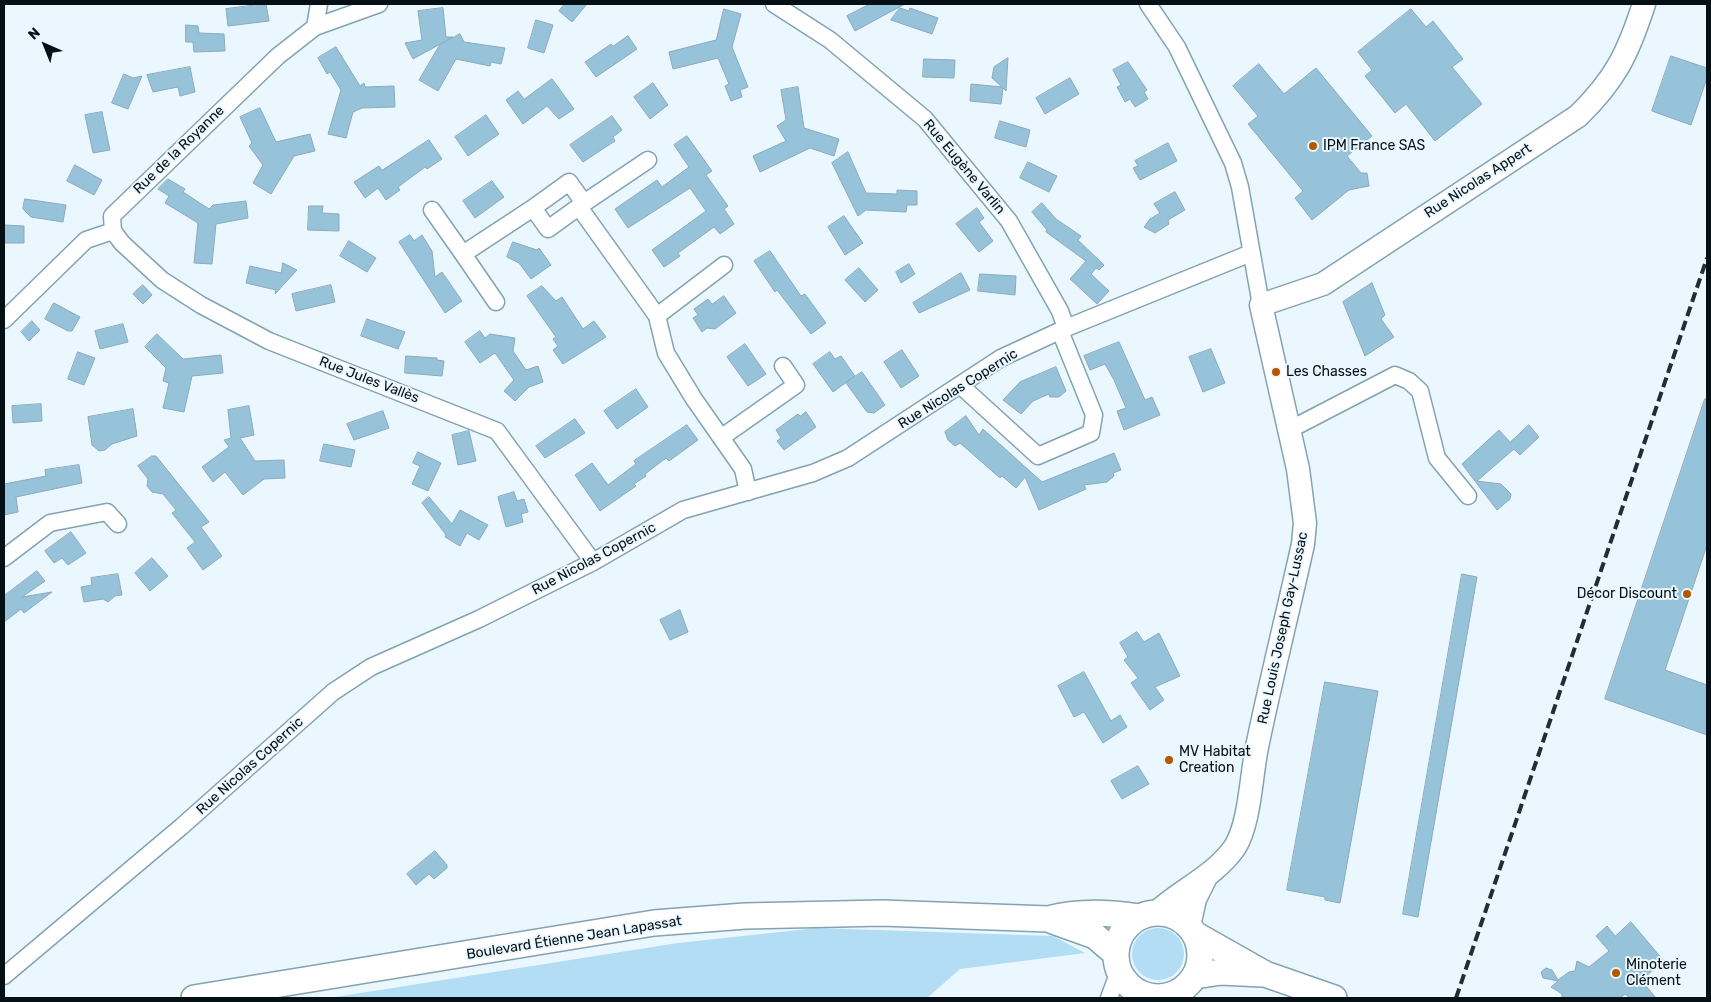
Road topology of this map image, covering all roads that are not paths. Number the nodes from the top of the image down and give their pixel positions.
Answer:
1 (319, 4) edge
2 (379, 4) edge
3 (774, 4) edge
4 (1148, 4) edge
5 (1644, 4) edge
6 (315, 26) junction
7 (648, 160) dead end
8 (582, 205) junction
9 (533, 208) junction
10 (432, 210) dead end
11 (112, 230) junction
12 (464, 254) junction
13 (1251, 254) junction
14 (724, 265) dead end
15 (496, 302) dead end
16 (1261, 305) junction
17 (657, 316) junction
18 (4, 320) edge
19 (1063, 329) junction
20 (782, 366) dead end
21 (960, 385) junction
22 (1289, 430) junction
23 (722, 437) junction
24 (748, 492) junction
25 (1468, 496) dead end
26 (118, 524) dead end
27 (4, 558) edge
28 (593, 562) junction
29 (1206, 877) junction
30 (1148, 914) junction
31 (1048, 919) junction
32 (1192, 930) junction
33 (1117, 962) junction
34 (1265, 974) junction
35 (4, 976) edge
36 (1187, 987) edge
37 (1144, 997) edge
38 (194, 998) edge
39 (1109, 998) edge
40 (1334, 998) edge

1 - 6 street
2 - 6 street, Rue de la Royanne
3 - 19 street, Rue Eugène Varlin
4 - 13 street, Rue Louis Joseph Gay-Lussac
5 - 16 street, Rue Nicolas Appert
6 - 11 street, Rue de la Royanne
7 - 8 street
8 - 9 street
8 - 9 street
8 - 17 street
9 - 12 street
10 - 12 street
11 - 18 street
11 - 28 street, Rue Jules Vallès
12 - 15 street
13 - 16 street, Rue Louis Joseph Gay-Lussac
13 - 19 street, Rue Nicolas Copernic
14 - 17 street
16 - 22 street, Rue Louis Joseph Gay-Lussac
17 - 23 street
19 - 21 street, Rue Nicolas Copernic
19 - 21 street, Rue Eugène Varlin
20 - 23 street
21 - 24 street, Rue Nicolas Copernic
22 - 25 street
22 - 29 street, Rue Louis Joseph Gay-Lussac
23 - 24 street
24 - 28 street, Rue Nicolas Copernic
26 - 27 street
28 - 35 street, Rue Nicolas Copernic
29 - 30 street, Rue Louis Joseph Gay-Lussac
29 - 32 street, Rue Louis Joseph Gay-Lussac
30 - 31 main road, Boulevard Étienne Jean Lapassat
30 - 32 main road
30 - 33 main road
31 - 33 main road, Boulevard Étienne Jean Lapassat
31 - 38 main road, Boulevard Étienne Jean Lapassat
32 - 34 main road
32 - 36 main road
33 - 37 main road
33 - 39 street
34 - 36 main road
34 - 40 main road
36 - 37 main road

